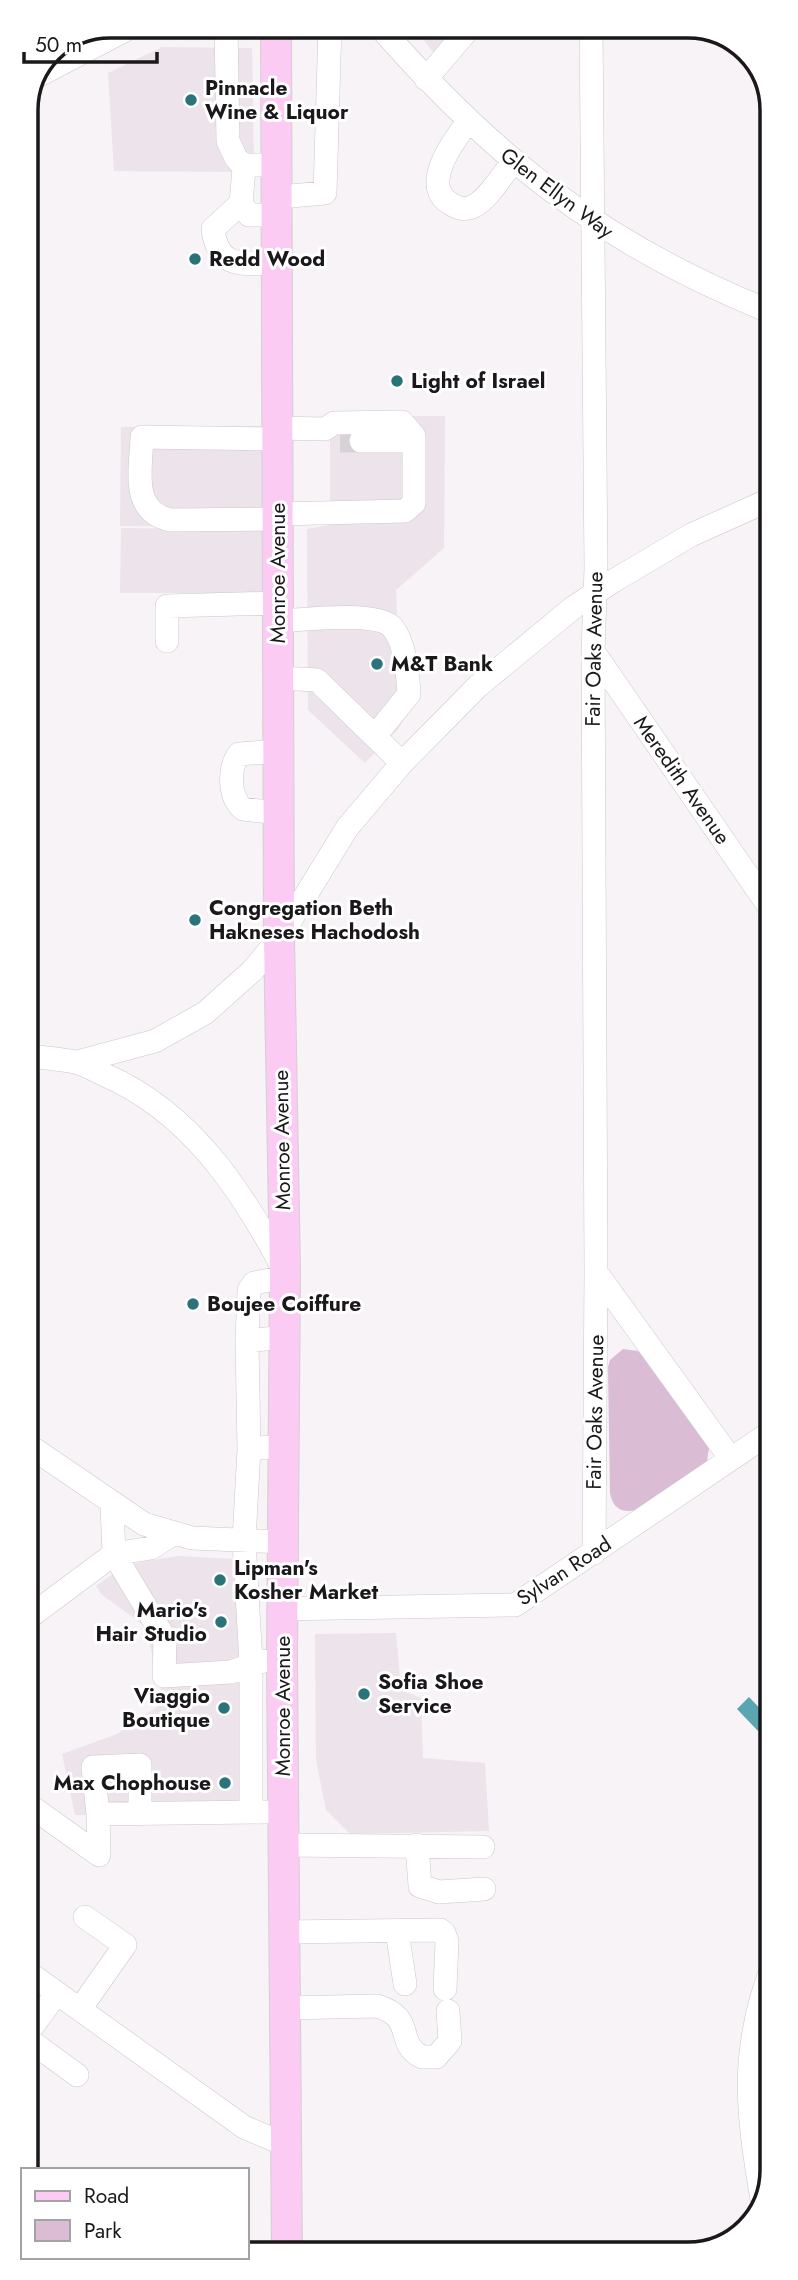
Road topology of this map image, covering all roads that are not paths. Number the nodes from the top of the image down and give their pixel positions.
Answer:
1 (109, 38) edge
2 (226, 38) edge
3 (276, 38) edge
4 (330, 38) edge
5 (390, 38) edge
6 (460, 39) edge
7 (591, 39) edge
8 (55, 66) edge
9 (426, 79) junction
10 (468, 122) junction
11 (513, 162) junction
12 (276, 165) junction
13 (245, 167) junction
14 (241, 202) junction
15 (278, 206) junction
16 (592, 222) junction
17 (278, 263) junction
18 (760, 307) edge
19 (277, 433) junction
20 (345, 435) junction
21 (413, 435) junction
22 (760, 504) edge
23 (278, 517) junction
24 (595, 593) junction
25 (278, 612) junction
26 (167, 641) dead end
27 (593, 651) junction
28 (278, 678) junction
29 (375, 736) junction
30 (278, 751) junction
31 (402, 763) junction
32 (278, 813) junction
33 (760, 893) edge
34 (279, 939) junction
35 (38, 1056) edge
36 (77, 1062) junction
37 (596, 1272) junction
38 (285, 1274) junction
39 (284, 1337) junction
40 (247, 1341) junction
41 (760, 1439) edge
42 (282, 1446) junction
43 (249, 1449) junction
44 (38, 1452) edge
45 (731, 1459) junction
46 (112, 1504) junction
47 (173, 1534) junction
48 (244, 1541) junction
49 (283, 1542) junction
50 (594, 1553) junction
51 (114, 1554) junction
52 (283, 1609) junction
53 (38, 1611) edge
54 (282, 1659) junction
55 (251, 1663) junction
56 (38, 1811) edge
57 (283, 1811) junction
58 (251, 1812) junction
59 (140, 1813) junction
60 (98, 1814) junction
61 (284, 1845) junction
62 (417, 1845) junction
63 (483, 1847) dead end
64 (484, 1889) dead end
65 (85, 1917) dead end
66 (397, 1931) junction
67 (284, 1933) junction
68 (38, 1979) edge
69 (405, 1984) dead end
70 (57, 1993) junction
71 (760, 2006) edge
72 (285, 2008) junction
73 (80, 2009) junction
74 (38, 2019) edge
75 (38, 2047) edge
76 (77, 2075) dead end
77 (286, 2145) junction
78 (758, 2180) edge
79 (287, 2241) edge

1 - 8 street
2 - 13 street
3 - 12 main road, Monroe Avenue
4 - 15 street
5 - 9 street, Glen Ellyn Way
6 - 9 street
7 - 16 street, Fair Oaks Avenue
9 - 10 street, Glen Ellyn Way
10 - 11 street, Glen Ellyn Way
10 - 11 street
11 - 16 street, Glen Ellyn Way
12 - 13 street
12 - 15 main road, Monroe Avenue
13 - 14 street
14 - 15 street
14 - 17 street
15 - 17 main road, Monroe Avenue
16 - 18 street, Glen Ellyn Way
16 - 24 street, Fair Oaks Avenue
17 - 19 main road, Monroe Avenue
19 - 20 street
19 - 23 main road, Monroe Avenue
19 - 23 street
20 - 21 street
20 - 21 street
21 - 23 street
22 - 24 street
23 - 25 main road, Monroe Avenue
24 - 27 street, Fair Oaks Avenue
24 - 31 street
25 - 26 street
25 - 28 main road, Monroe Avenue
25 - 29 street
27 - 33 street, Meredith Avenue
27 - 37 street, Fair Oaks Avenue
28 - 29 street
28 - 30 main road, Monroe Avenue
29 - 31 street
30 - 32 main road, Monroe Avenue
30 - 32 street
31 - 34 street
32 - 34 main road, Monroe Avenue
34 - 36 street
34 - 38 main road, Monroe Avenue
35 - 36 street
36 - 38 street
37 - 45 street, Fair Oaks Avenue
37 - 50 street, Fair Oaks Avenue
38 - 39 main road, Monroe Avenue
38 - 40 street
39 - 40 street
39 - 42 main road, Monroe Avenue
40 - 43 street
41 - 45 street, Sylvan Road
42 - 43 street
42 - 49 main road, Monroe Avenue
43 - 48 street
44 - 46 street
45 - 50 street, Sylvan Road
46 - 47 street
46 - 51 street
47 - 48 street
47 - 51 street
48 - 49 street
48 - 55 street
49 - 52 main road, Monroe Avenue
50 - 52 street, Sylvan Road
51 - 53 street
51 - 55 street
52 - 54 main road, Monroe Avenue
54 - 55 street
54 - 57 main road, Monroe Avenue
55 - 58 street
56 - 60 street
57 - 58 street
57 - 61 main road, Monroe Avenue
58 - 59 street
59 - 60 street
59 - 60 street
61 - 62 street
61 - 67 main road, Monroe Avenue
62 - 63 street
62 - 64 street
65 - 73 street
66 - 67 street
66 - 69 street
66 - 72 street
67 - 72 main road, Monroe Avenue
68 - 70 street
70 - 73 street
70 - 74 street
71 - 78 street
72 - 77 main road, Monroe Avenue
73 - 77 street
75 - 76 street
77 - 79 main road, Monroe Avenue

